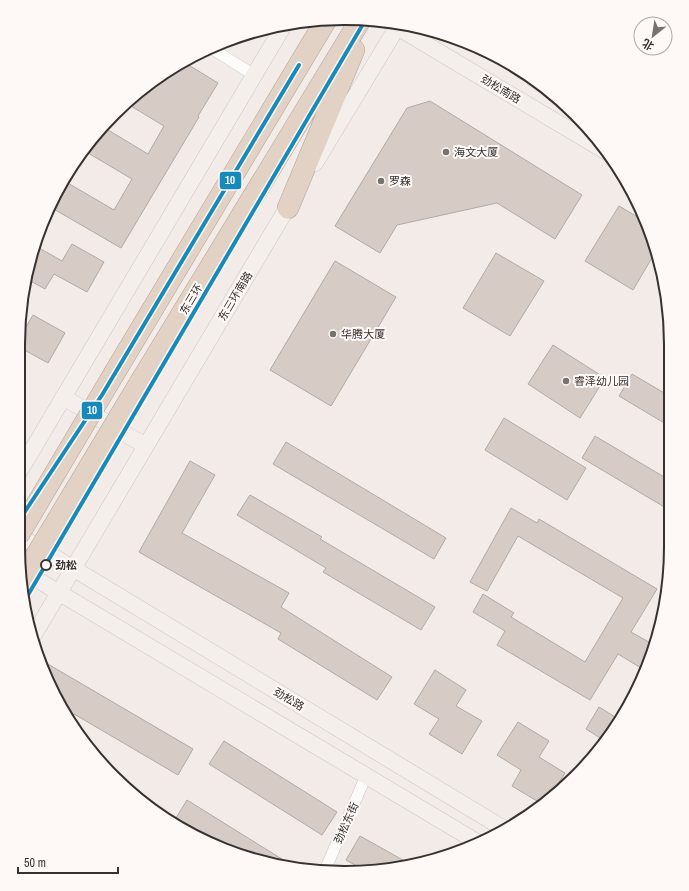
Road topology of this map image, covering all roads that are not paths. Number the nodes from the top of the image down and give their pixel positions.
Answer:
1 (322, 26) edge
2 (357, 26) edge
3 (364, 26) edge
4 (396, 29) edge
5 (280, 31) edge
6 (406, 31) edge
7 (217, 52) edge
8 (254, 75) junction
9 (593, 144) edge
10 (288, 208) junction
11 (63, 397) junction
12 (146, 446) junction
13 (25, 462) edge
14 (25, 524) edge
15 (25, 540) edge
16 (73, 568) junction
17 (26, 572) edge
18 (27, 573) edge
19 (58, 593) junction
20 (36, 630) edge
21 (366, 776) junction
22 (499, 826) edge
23 (473, 839) edge
24 (326, 865) edge

1 - 14 highway, bridge
2 - 17 highway, 东三环, bridge
3 - 10 highway
4 - 10 street, 东三环南路
5 - 8 street
6 - 9 street, 劲松南路
7 - 8 street
8 - 11 street
10 - 12 street, 东三环南路
11 - 12 street
11 - 13 street
12 - 16 street, 东三环南路
15 - 16 street, 劲松路
16 - 19 street, 东三环南路
16 - 22 street, 劲松路
18 - 19 street
19 - 20 street, 东三环南路
19 - 21 street
21 - 23 street
21 - 24 street, 劲松东街

